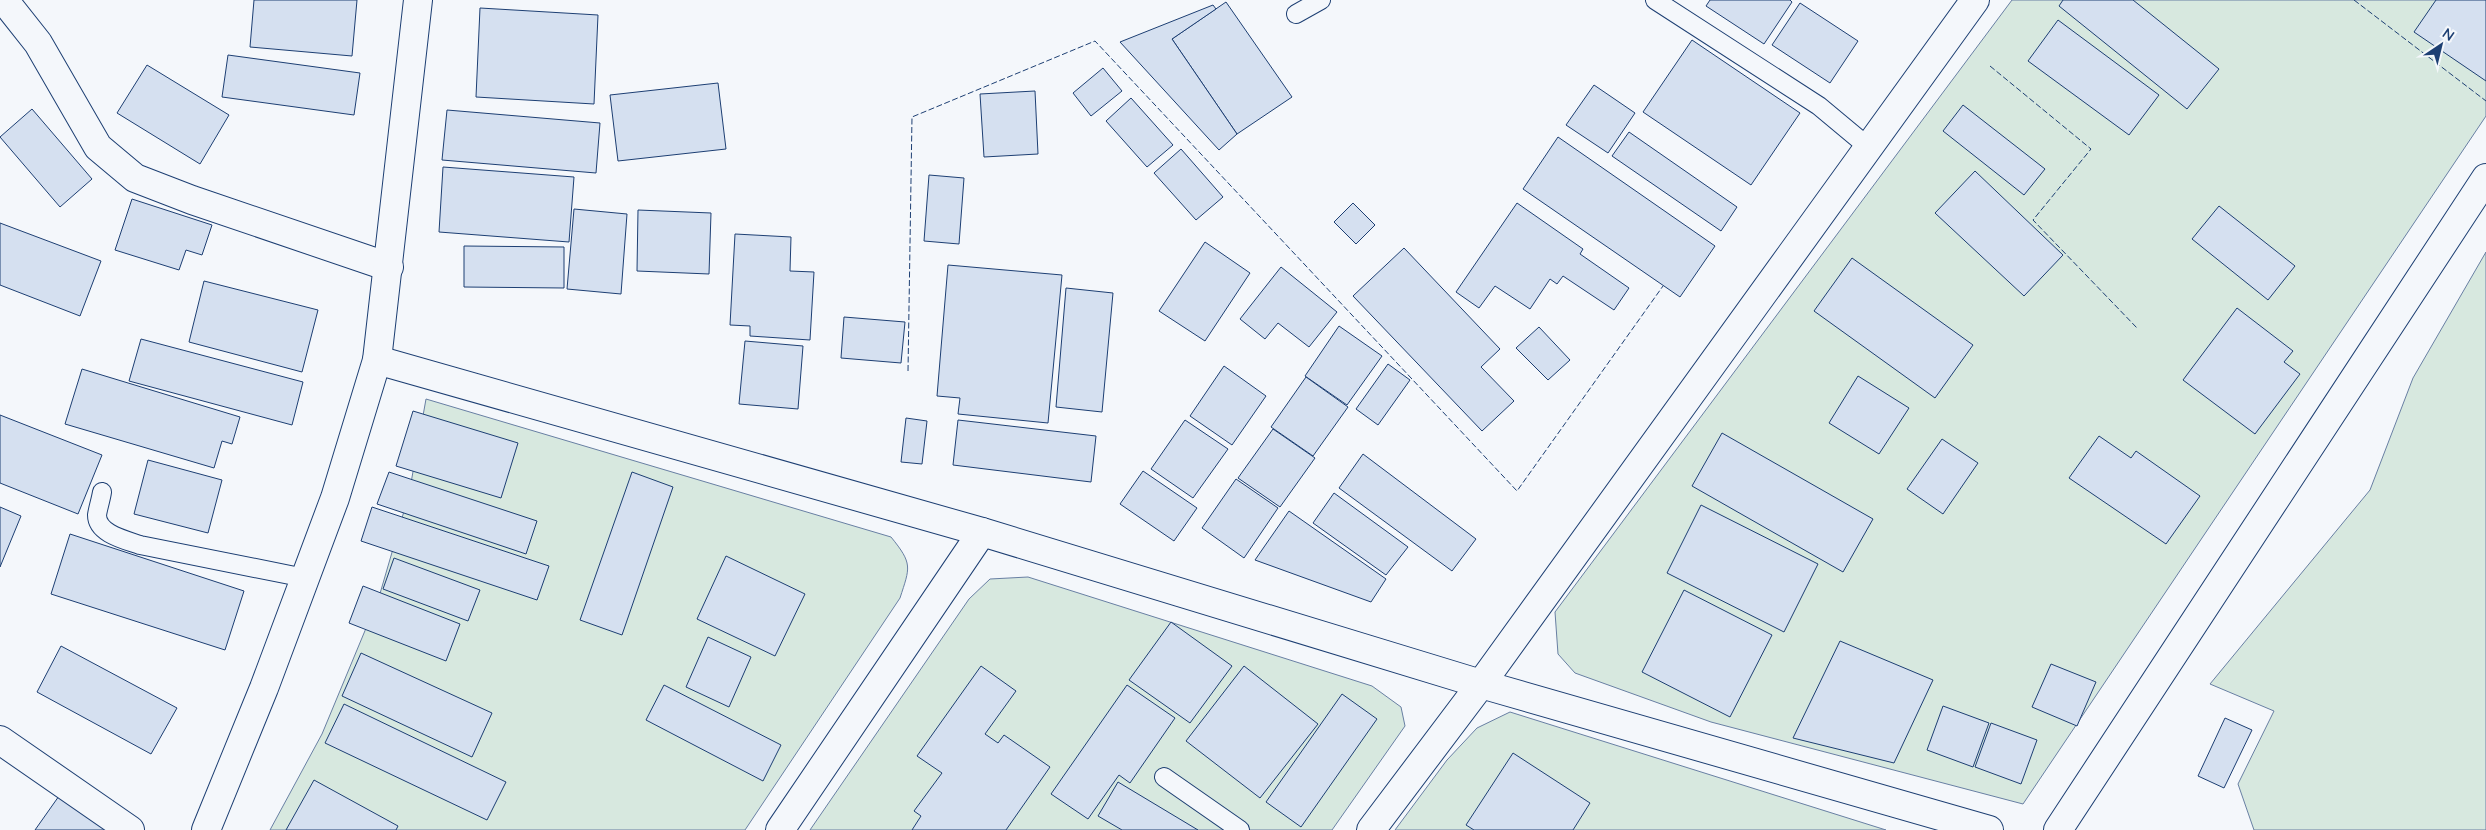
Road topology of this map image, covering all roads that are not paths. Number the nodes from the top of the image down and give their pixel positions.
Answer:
1 (4, 0) edge
2 (418, 0) edge
3 (1321, 0) edge
4 (1655, 0) edge
5 (1974, 0) edge
6 (1296, 14) dead end
7 (1868, 146) junction
8 (2486, 178) edge
9 (389, 267) junction
10 (378, 360) junction
11 (102, 492) dead end
12 (982, 532) junction
13 (305, 578) junction
14 (1481, 684) junction
15 (0, 740) edge
16 (1164, 777) dead end
17 (130, 830) edge
18 (206, 830) edge
19 (780, 830) edge
20 (1240, 830) edge
21 (1371, 830) edge
22 (1989, 830) edge
23 (2058, 830) edge

1 - 9 street
2 - 9 street
3 - 6 lane
4 - 7 lane
5 - 7 street
7 - 14 street
8 - 23 street
9 - 10 street
10 - 12 street
10 - 13 street
11 - 13 lane
12 - 14 street
12 - 19 street
13 - 18 street
14 - 21 street
14 - 22 street
15 - 17 street
16 - 20 lane

